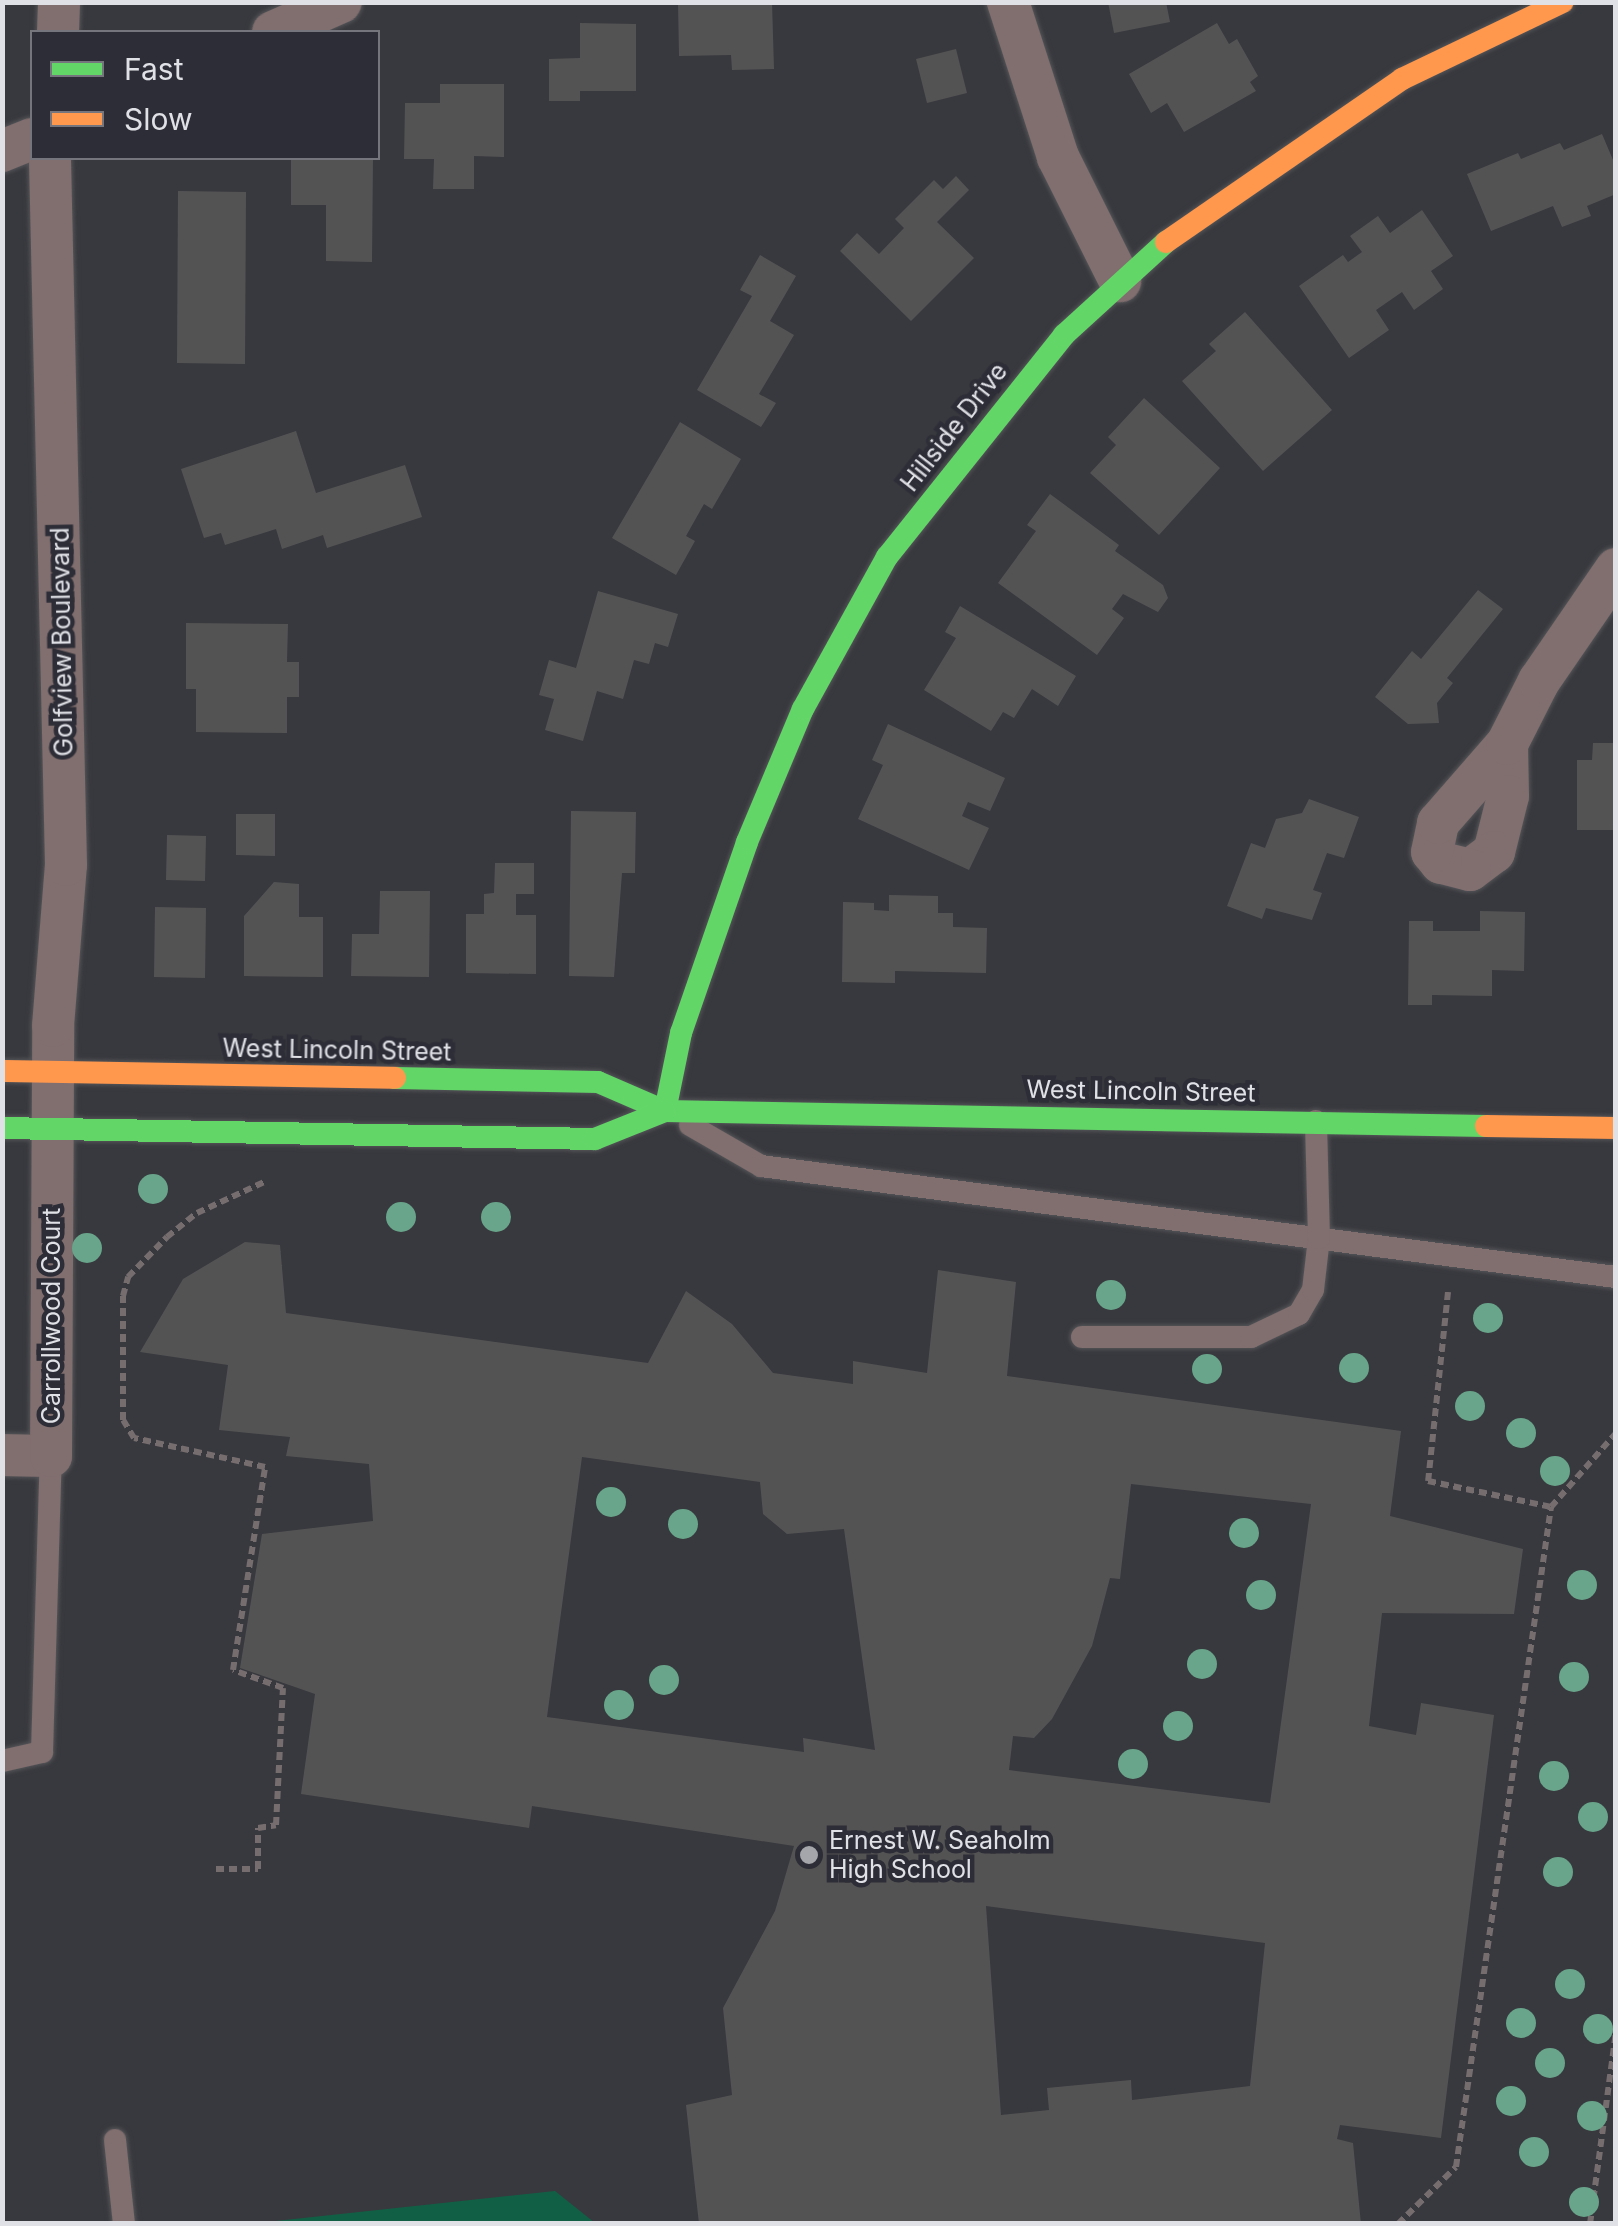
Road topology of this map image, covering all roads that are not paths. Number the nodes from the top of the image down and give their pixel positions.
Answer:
1 (59, 2) edge
2 (340, 2) edge
3 (1008, 2) edge
4 (1563, 2) edge
5 (58, 30) edge
6 (277, 30) edge
7 (30, 140) edge
8 (2, 151) edge
9 (50, 160) edge
10 (1120, 281) junction
11 (1616, 569) edge
12 (1507, 744) dead end
13 (2, 1071) edge
14 (53, 1072) junction
15 (665, 1111) junction
16 (1316, 1121) junction
17 (52, 1127) junction
18 (2, 1128) edge
19 (1616, 1128) edge
20 (1319, 1238) junction
21 (1616, 1277) edge
22 (1082, 1337) dead end
23 (2, 1455) edge
24 (51, 1456) junction
25 (2, 1761) edge
26 (115, 2140) dead end
27 (124, 2224) edge

1 - 5 street
2 - 6 street
3 - 10 street
4 - 10 street, Hillside Drive
7 - 8 street
9 - 14 street, Golfview Boulevard
10 - 15 street, Hillside Drive
11 - 12 street
13 - 14 street, West Lincoln Street
14 - 15 street, West Lincoln Street
14 - 17 street, Golfview Boulevard
15 - 16 street, West Lincoln Street
15 - 17 street, West Lincoln Street
15 - 20 lane
16 - 19 street, West Lincoln Street
16 - 20 lane
17 - 18 street, West Lincoln Street
17 - 24 street, Carrollwood Court
20 - 21 lane
20 - 22 lane
23 - 24 street, Carrollwood Court
24 - 25 lane
26 - 27 lane

